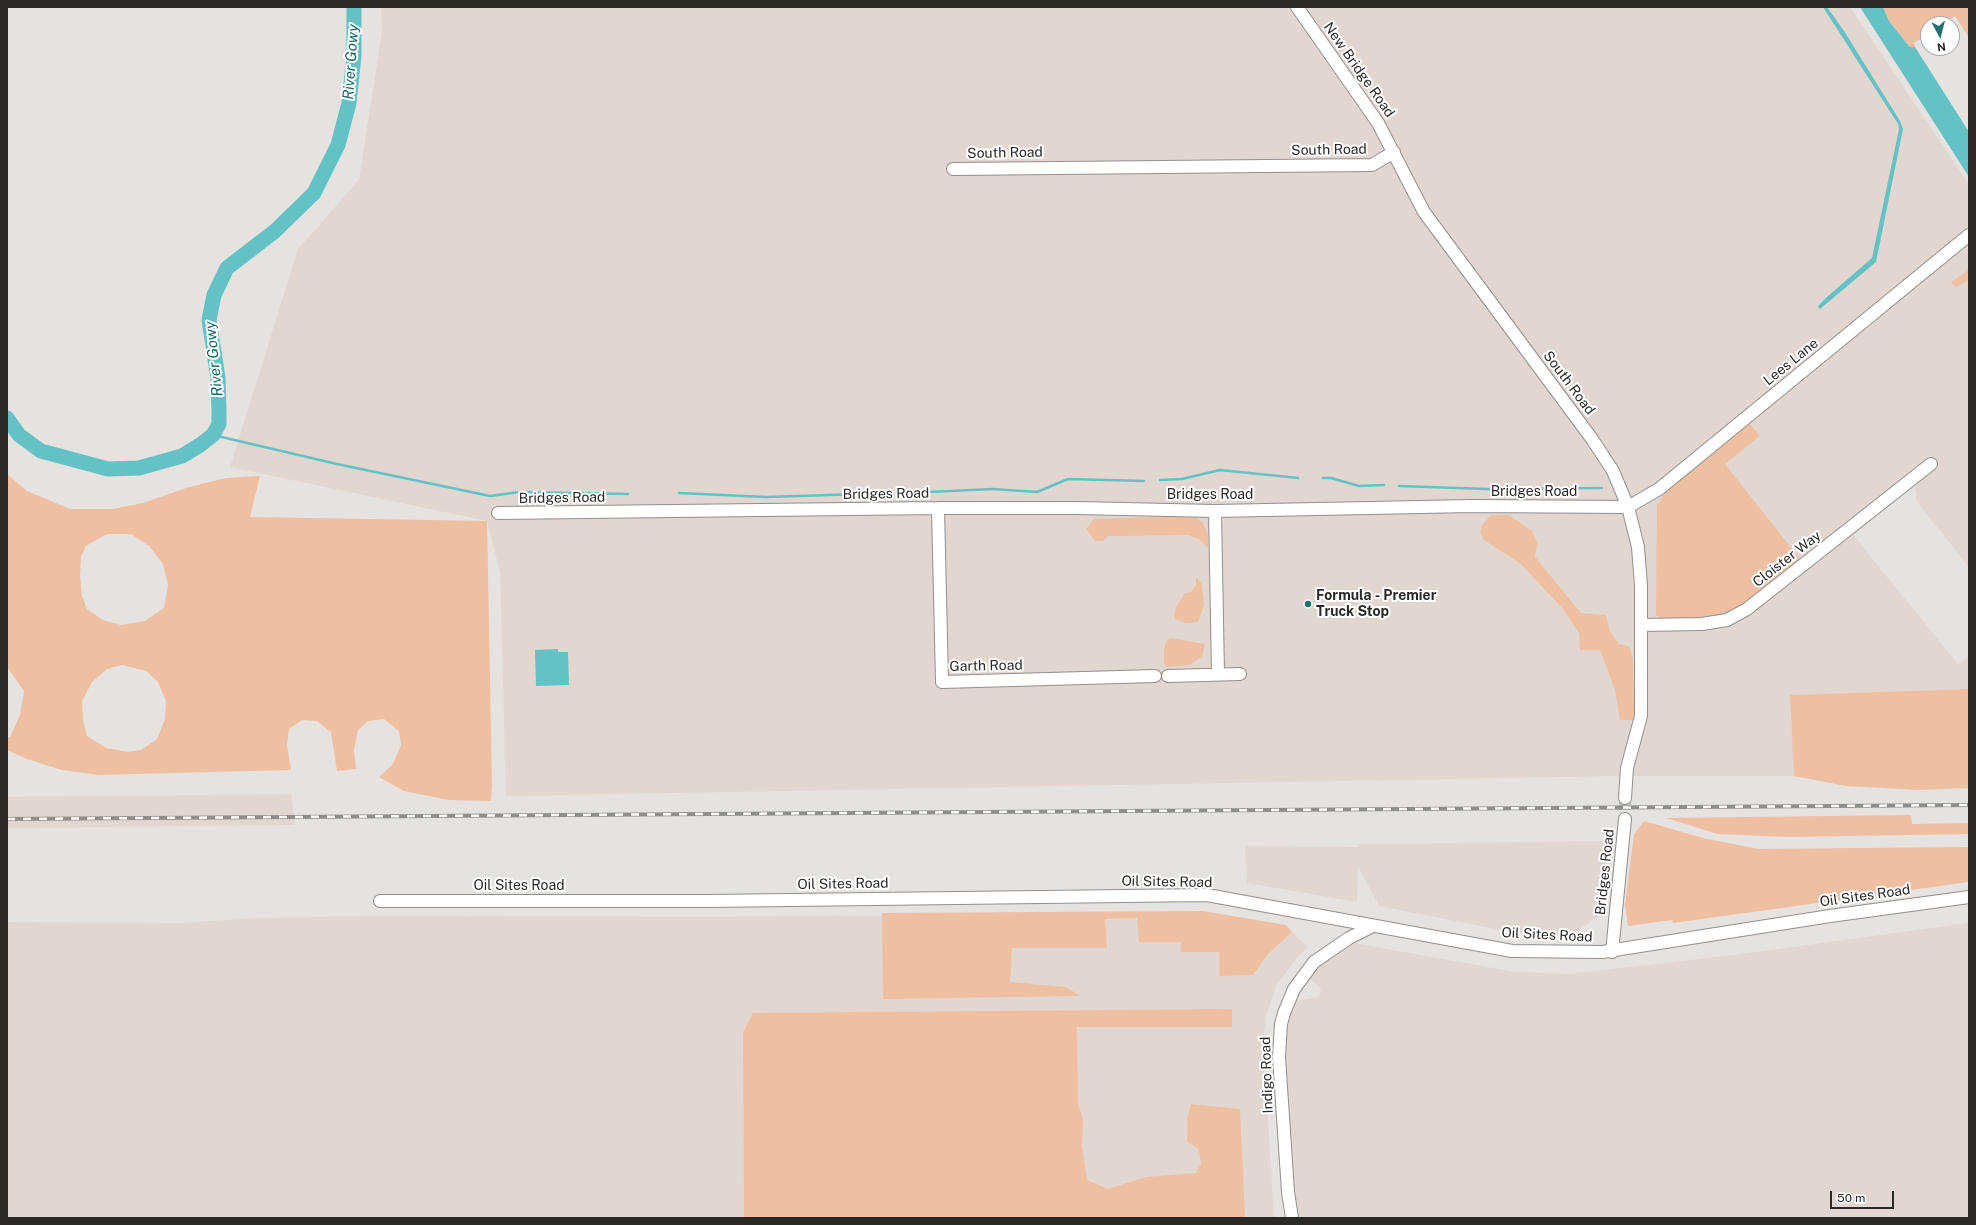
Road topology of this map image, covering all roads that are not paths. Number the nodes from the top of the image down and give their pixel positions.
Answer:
1 (1297, 7) edge
2 (1394, 152) junction
3 (954, 169) dead end
4 (1969, 235) edge
5 (1931, 464) dead end
6 (1628, 507) junction
7 (938, 508) junction
8 (1215, 511) junction
9 (498, 513) dead end
10 (1641, 625) junction
11 (1218, 674) junction
12 (1240, 674) dead end
13 (1155, 676) dead end
14 (1168, 676) dead end
15 (1625, 798) tunnel mouth
16 (1625, 818) tunnel mouth
17 (1969, 897) edge
18 (380, 901) dead end
19 (1373, 926) junction
20 (1612, 952) junction
21 (1292, 1218) edge

1 - 2 street, New Bridge Road
2 - 3 street, South Road
2 - 6 street, South Road
4 - 6 street, Lees Lane
5 - 10 street, Cloister Way
6 - 8 street, Bridges Road
6 - 10 street
7 - 8 street, Bridges Road
7 - 9 street, Bridges Road
7 - 13 street, Garth Road
8 - 11 street
10 - 15 street
11 - 12 street
11 - 14 street
16 - 20 street, Bridges Road
17 - 20 street, Oil Sites Road
18 - 19 street, Oil Sites Road
19 - 20 street, Oil Sites Road
19 - 21 street, Indigo Road

